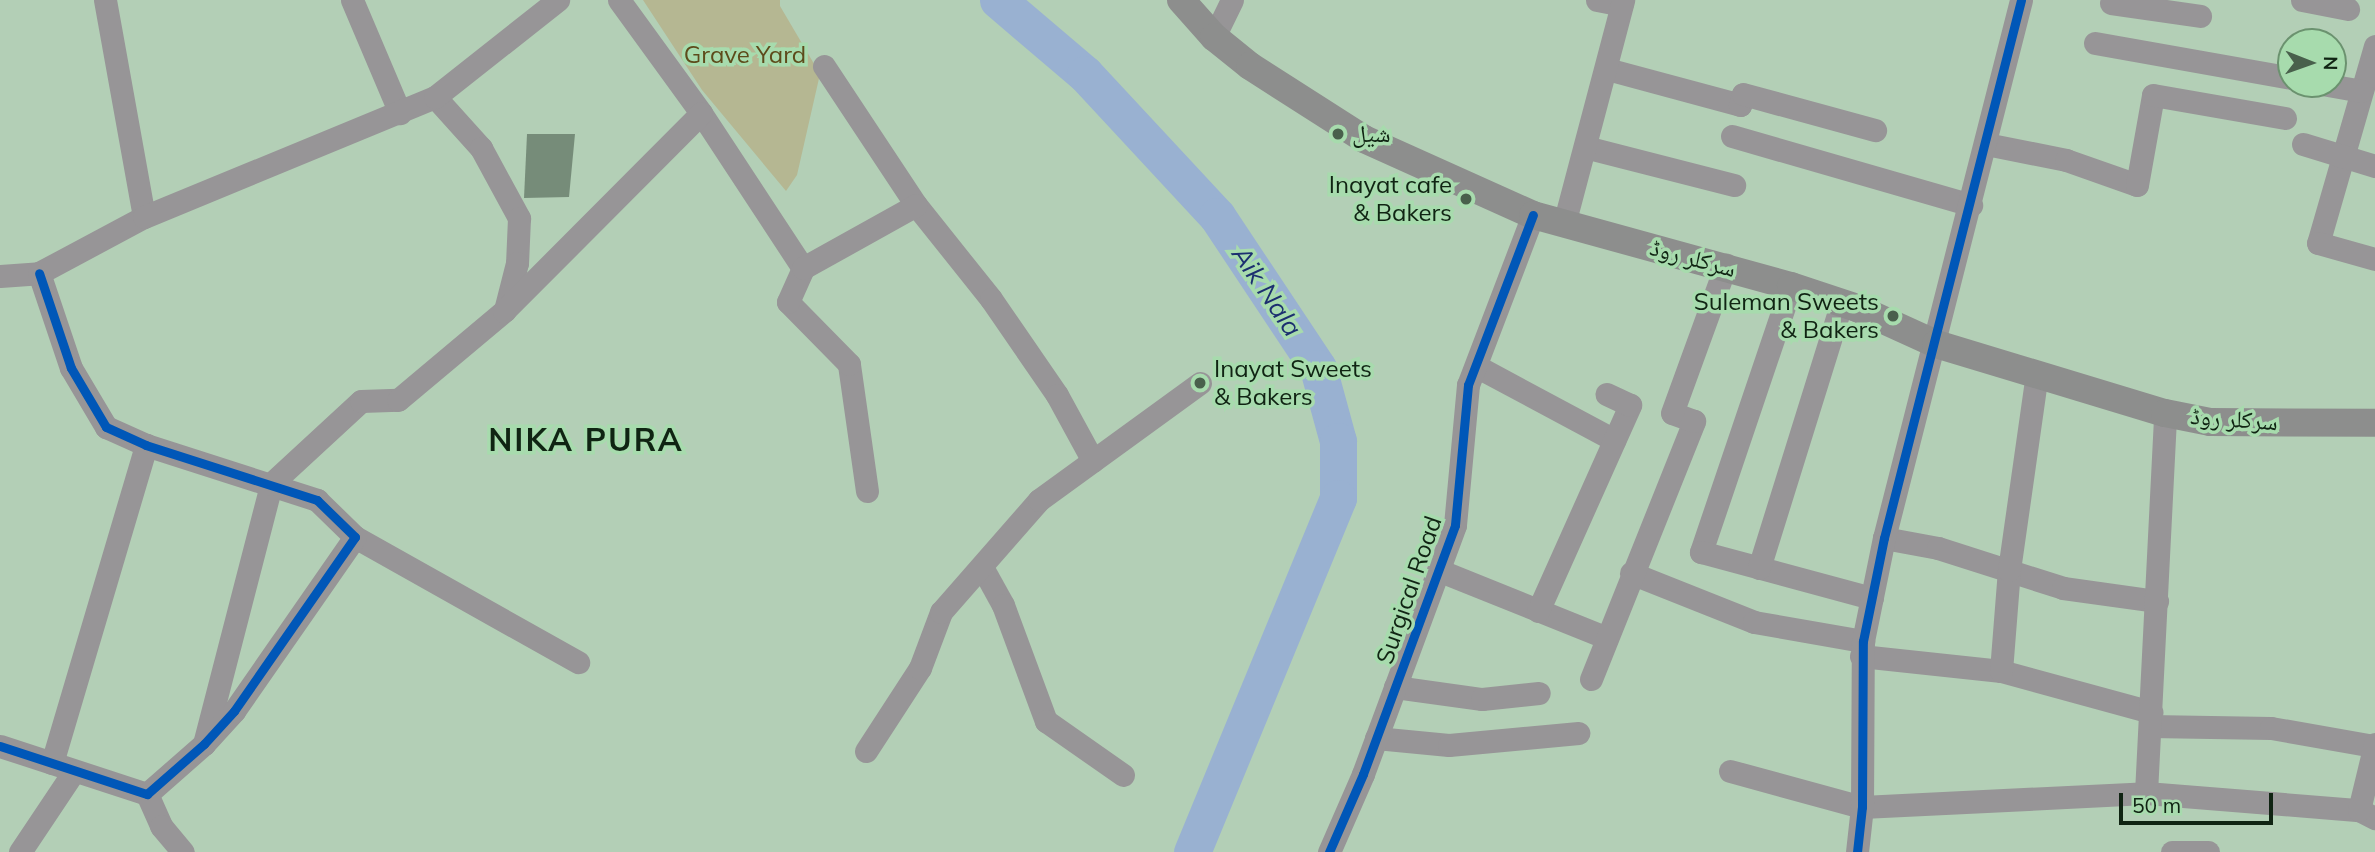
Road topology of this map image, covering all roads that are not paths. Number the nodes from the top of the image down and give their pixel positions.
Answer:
1 (105, 0) edge
2 (352, 0) edge
3 (558, 0) edge
4 (619, 0) edge
5 (1181, 0) edge
6 (1232, 0) edge
7 (1597, 0) edge
8 (2021, 0) edge
9 (2302, 0) edge
10 (1623, 3) edge
11 (2111, 3) dead end
12 (2158, 5) edge
13 (2348, 9) dead end
14 (2200, 16) dead end
15 (1214, 37) junction
16 (2095, 43) dead end
17 (2375, 46) edge
18 (824, 66) dead end
19 (1607, 69) junction
20 (2371, 70) edge
21 (2277, 76) edge
22 (2347, 88) edge
23 (2361, 91) junction
24 (436, 96) junction
25 (400, 113) junction
26 (701, 113) junction
27 (2285, 118) dead end
28 (1875, 130) dead end
29 (1732, 136) dead end
30 (1986, 144) junction
31 (2303, 144) dead end
32 (1585, 147) junction
33 (2341, 156) junction
34 (2375, 166) edge
35 (1734, 185) dead end
36 (916, 205) junction
37 (1971, 205) junction
38 (1533, 215) junction
39 (144, 217) junction
40 (1564, 224) junction
41 (2375, 259) edge
42 (1726, 265) junction
43 (803, 268) junction
44 (39, 273) junction
45 (0, 276) edge
46 (1791, 286) junction
47 (1842, 302) junction
48 (504, 311) junction
49 (1937, 344) junction
50 (1476, 366) junction
51 (2037, 374) junction
52 (1200, 383) dead end
53 (1606, 394) dead end
54 (2165, 413) junction
55 (2375, 423) edge
56 (1614, 440) junction
57 (146, 445) junction
58 (1093, 461) junction
59 (271, 484) junction
60 (867, 491) dead end
61 (355, 537) junction
62 (1884, 538) junction
63 (982, 567) junction
64 (1759, 568) junction
65 (1438, 570) junction
66 (2009, 570) junction
67 (1631, 573) junction
68 (1872, 598) junction
69 (2157, 601) junction
70 (1538, 611) junction
71 (1606, 638) junction
72 (1862, 649) junction
73 (578, 662) dead end
74 (2001, 671) junction
75 (1591, 679) dead end
76 (1395, 687) junction
77 (1539, 693) dead end
78 (2150, 719) junction
79 (1578, 733) dead end
80 (1376, 738) junction
81 (204, 744) junction
82 (2374, 745) edge
83 (0, 746) edge
84 (866, 751) dead end
85 (52, 763) junction
86 (74, 771) junction
87 (1730, 771) dead end
88 (1123, 775) dead end
89 (2146, 793) junction
90 (147, 794) junction
91 (1862, 807) junction
92 (2367, 814) edge
93 (20, 852) edge
94 (183, 852) edge
95 (1329, 852) edge
96 (1857, 852) edge
97 (2172, 852) edge
98 (2208, 852) edge

1 - 39 street
2 - 25 street
3 - 24 street
4 - 26 street
5 - 15 main road, سرکلر روڈ
6 - 15 street
7 - 10 street
8 - 30 street
9 - 13 street
10 - 19 street
11 - 12 street
12 - 14 street
15 - 38 main road, سرکلر روڈ
16 - 21 street
17 - 20 street
18 - 36 street
19 - 28 street
19 - 32 street
20 - 23 street
22 - 23 street
23 - 33 street
24 - 25 street
24 - 48 street
25 - 39 street
26 - 43 street
26 - 48 street
27 - 30 street
29 - 37 street
30 - 37 street
31 - 33 street
32 - 35 street
32 - 40 street
33 - 34 street
33 - 41 street
36 - 43 street
36 - 58 street
37 - 49 street
38 - 40 main road, سرکلر روڈ
38 - 50 street, Surgical Road
39 - 44 street
40 - 42 main road, سرکلر روڈ
42 - 46 main road, سرکلر روڈ
42 - 67 street
43 - 60 street
44 - 45 street
44 - 57 street
46 - 47 main road, سرکلر روڈ
46 - 64 street
47 - 49 main road, سرکلر روڈ
47 - 64 street
48 - 59 street
49 - 51 main road, سرکلر روڈ
49 - 62 street
50 - 56 street
50 - 65 street, Surgical Road
51 - 54 main road, سرکلر روڈ
51 - 66 street
52 - 58 street
53 - 56 street
54 - 55 main road, سرکلر روڈ
54 - 69 street
56 - 70 street
57 - 59 street
57 - 85 street
58 - 63 street
59 - 61 street
59 - 81 street
61 - 73 street
61 - 81 street
62 - 66 street
62 - 68 street
63 - 84 street
63 - 88 street
64 - 68 street
65 - 70 street
65 - 76 street, Surgical Road
66 - 69 street
66 - 74 street
67 - 71 street
67 - 72 street
68 - 72 street
69 - 78 street
70 - 71 street
71 - 75 street
72 - 74 street
72 - 91 street
74 - 78 street
76 - 77 street
76 - 80 street, Surgical Road
78 - 82 street
78 - 89 street
79 - 80 street
80 - 95 street, Surgical Road
81 - 90 street
82 - 92 street
83 - 85 street
85 - 86 street
86 - 90 street
86 - 93 street
87 - 91 street
89 - 91 street
89 - 92 street
90 - 94 street
91 - 96 street
97 - 98 street

